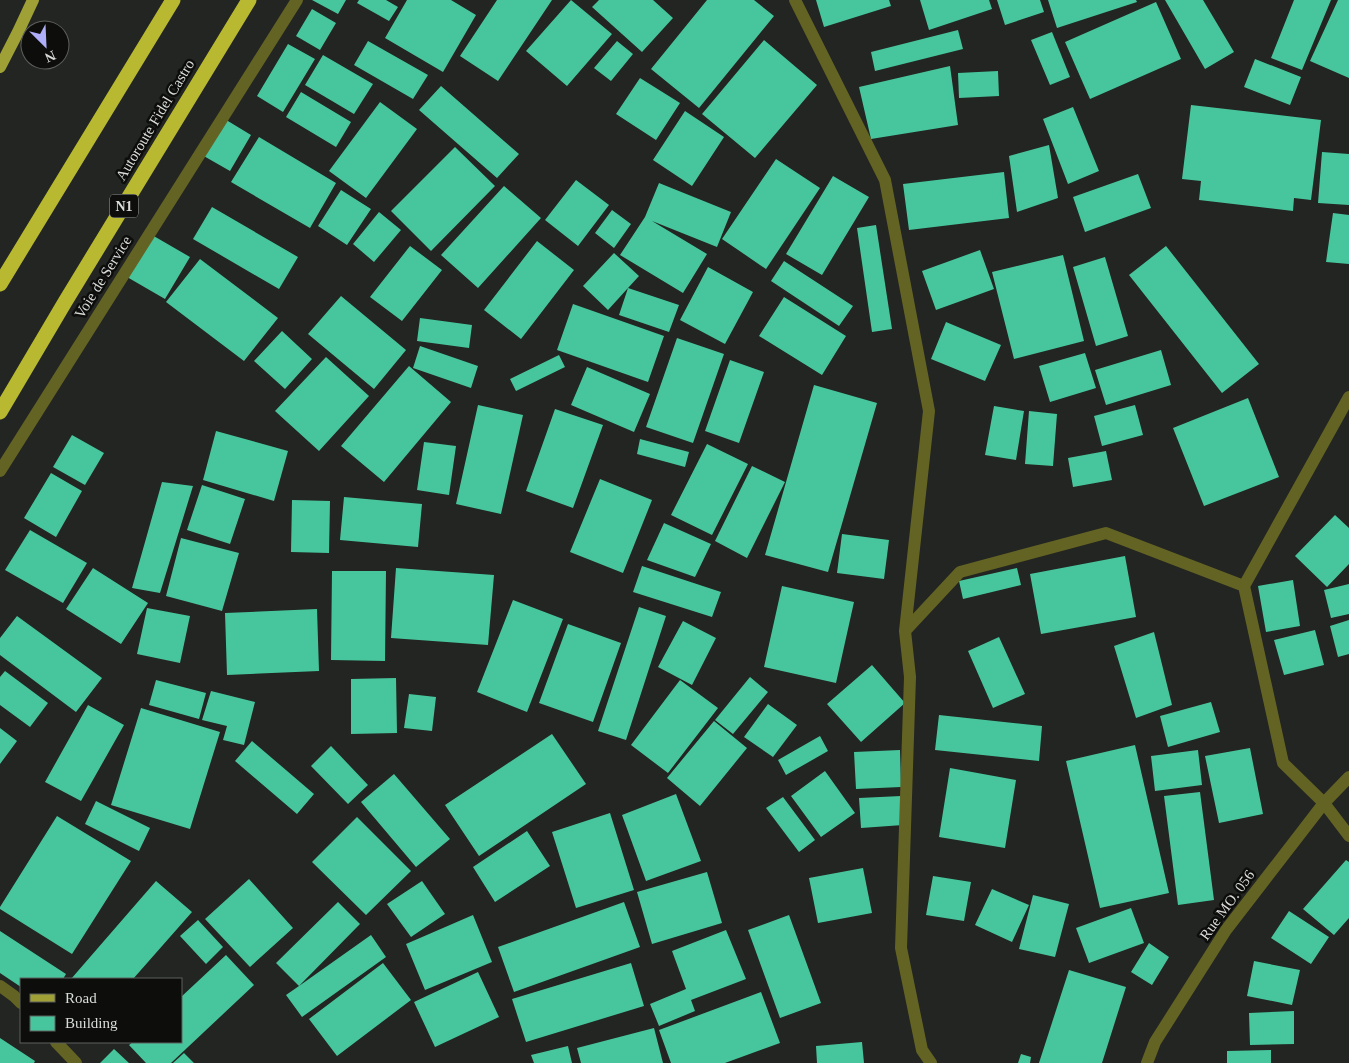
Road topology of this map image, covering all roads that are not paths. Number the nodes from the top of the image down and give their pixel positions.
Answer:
1 (33, 0) edge
2 (173, 0) edge
3 (249, 0) edge
4 (297, 0) edge
5 (795, 0) edge
6 (0, 67) edge
7 (0, 284) edge
8 (1349, 397) edge
9 (0, 412) edge
10 (0, 471) edge
11 (1244, 586) junction
12 (905, 631) junction
13 (1349, 777) edge
14 (1324, 803) junction
15 (1349, 836) edge
16 (0, 986) edge
17 (20, 1002) edge
18 (57, 1043) edge
19 (76, 1063) edge
20 (931, 1063) edge
21 (1147, 1063) edge

1 - 6 main road
2 - 7 highway
3 - 9 highway, Autoroute Fidel Castro / N1
4 - 10 street, Voie de Service
5 - 12 street
8 - 11 street
11 - 12 street
11 - 14 street
12 - 20 street
13 - 14 street, Rue MO. 056
14 - 15 street
14 - 21 street, Rue MO. 056
16 - 17 street
18 - 19 street

